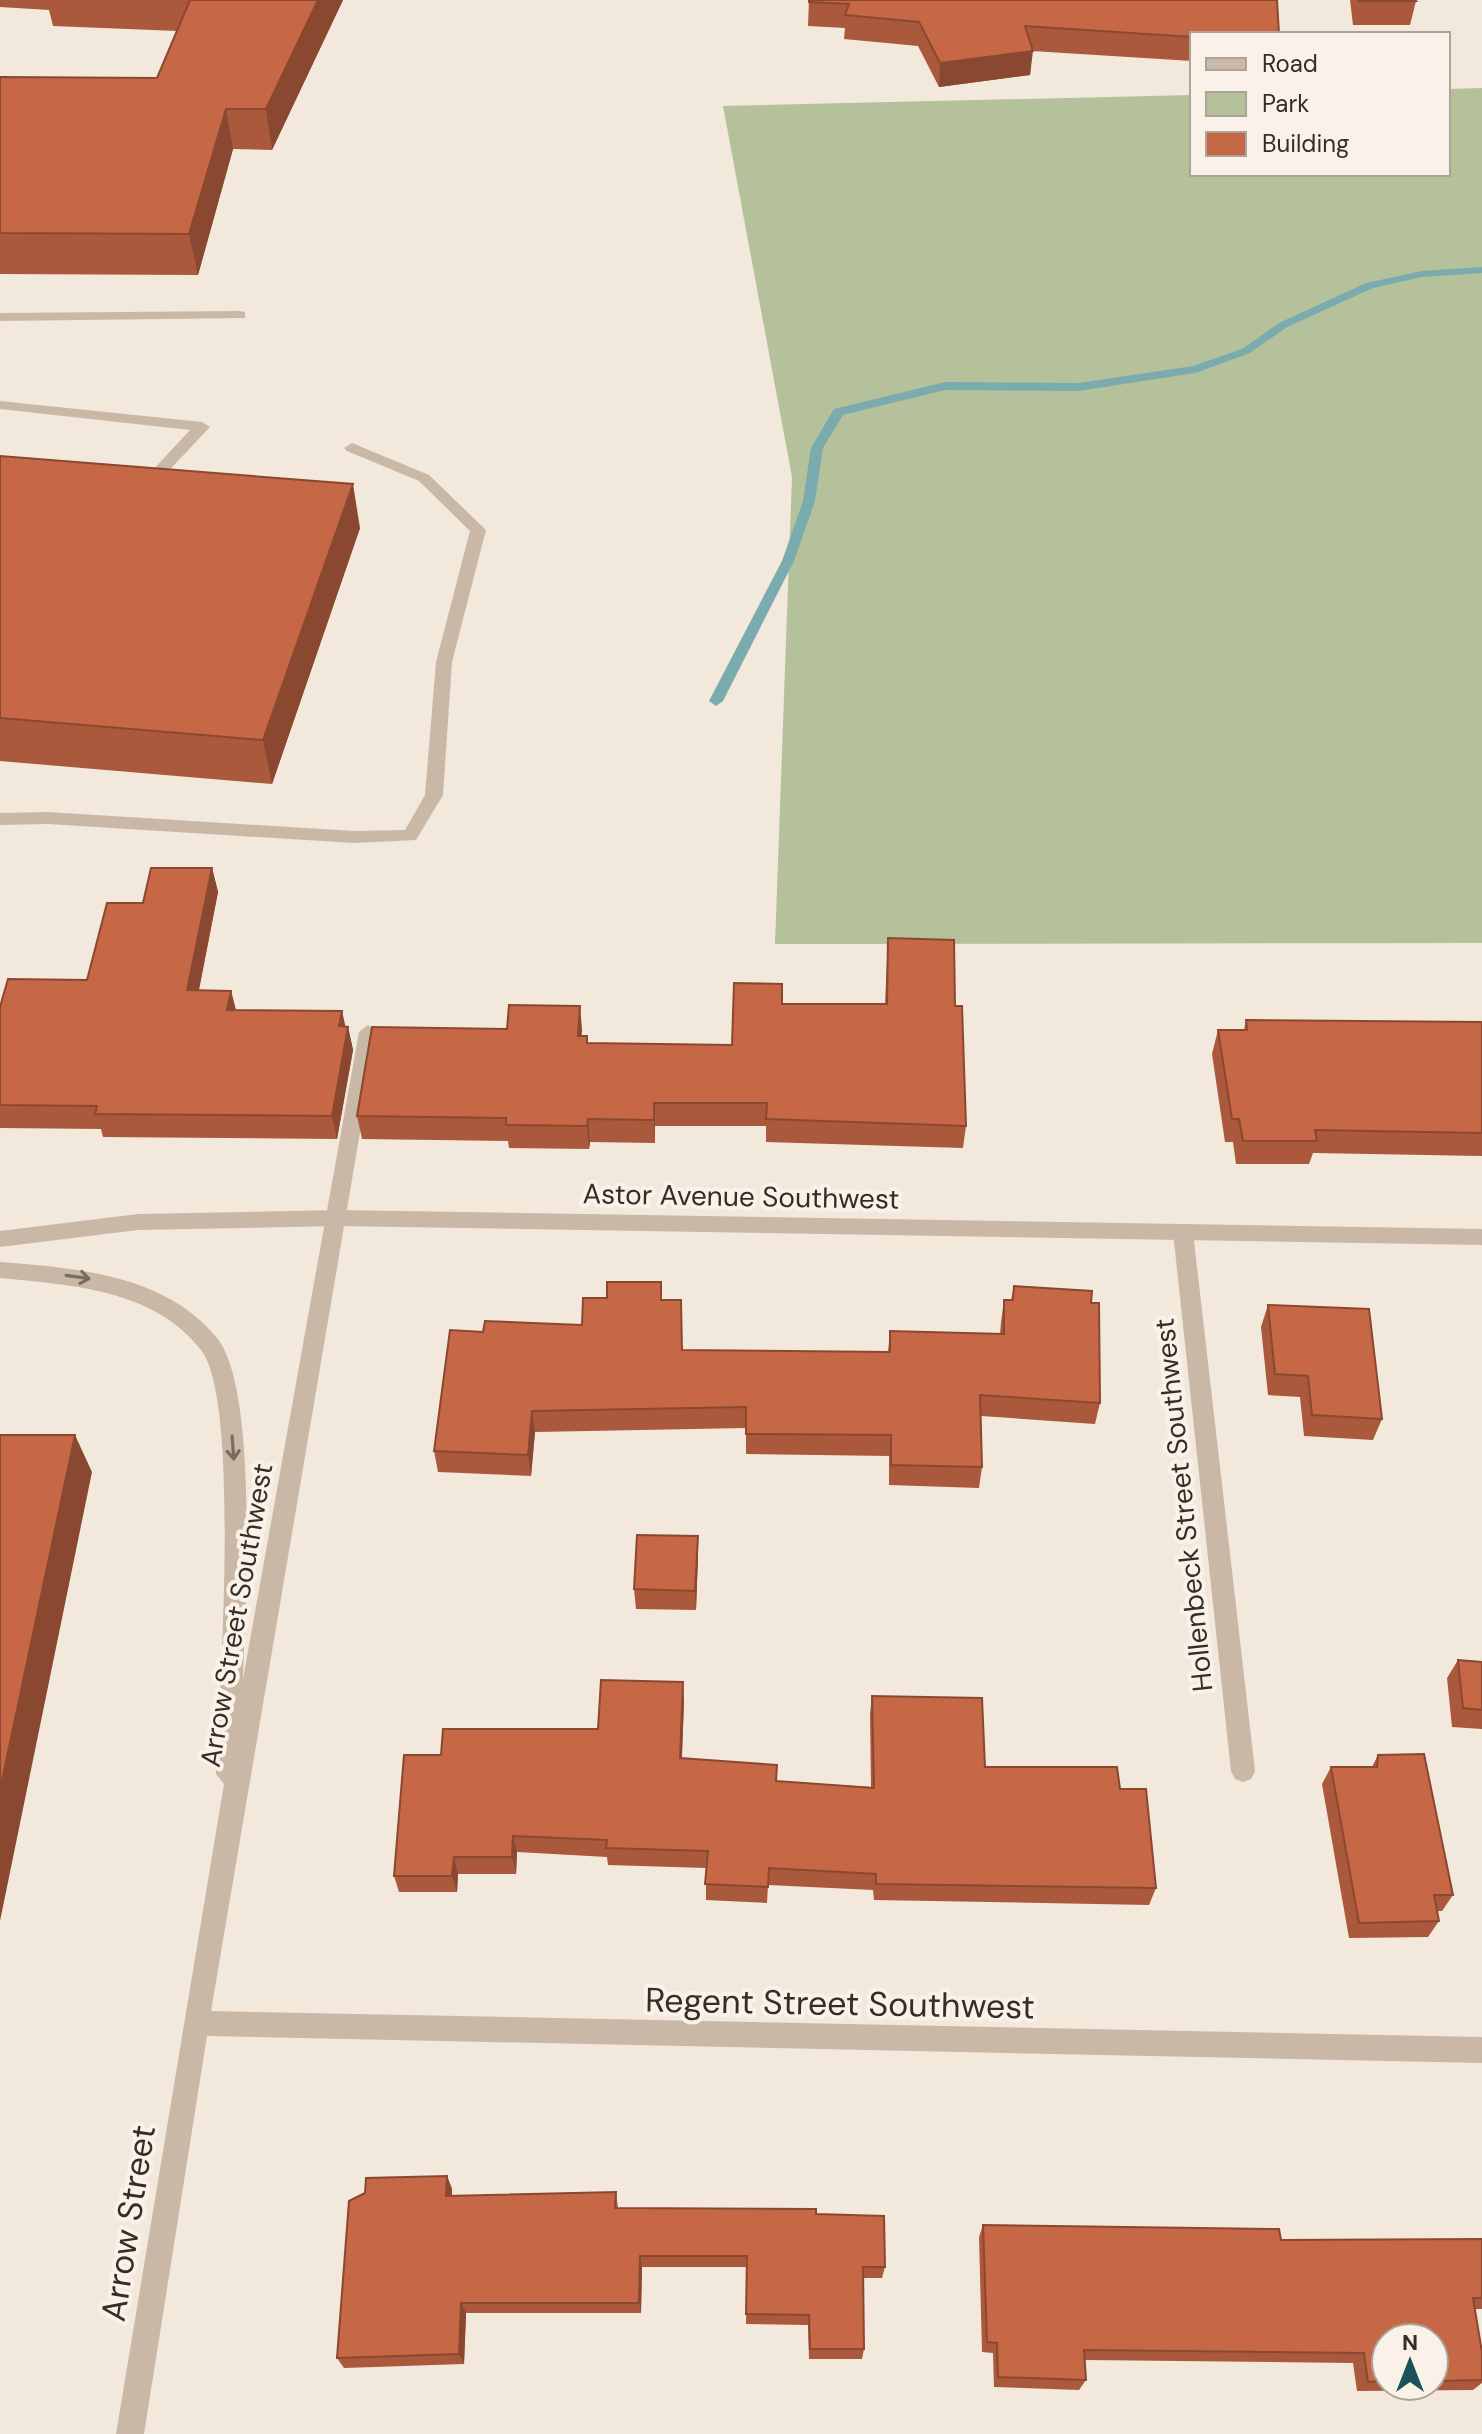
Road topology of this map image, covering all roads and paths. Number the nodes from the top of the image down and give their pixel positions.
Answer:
1 (240, 315) dead end
2 (0, 317) edge
3 (0, 405) edge
4 (352, 448) dead end
5 (127, 478) edge
6 (0, 819) edge
7 (368, 1032) edge
8 (337, 1218) junction
9 (1183, 1232) junction
10 (1482, 1237) edge
11 (0, 1239) edge
12 (0, 1270) edge
13 (1243, 1771) dead end
14 (226, 1841) junction
15 (197, 2023) junction
16 (1482, 2050) edge
17 (130, 2434) edge

1 - 2 street
3 - 5 street
4 - 6 street
7 - 8 street
8 - 9 street, Astor Avenue Southwest
8 - 11 street, Astor Avenue Southwest
8 - 14 street, Arrow Street Southwest
9 - 10 street, Astor Avenue Southwest
9 - 13 street, Hollenbeck Street Southwest
12 -> 14 street
14 - 15 street, Arrow Street Southwest
15 - 16 street, Regent Street Southwest
15 - 17 street, Arrow Street

